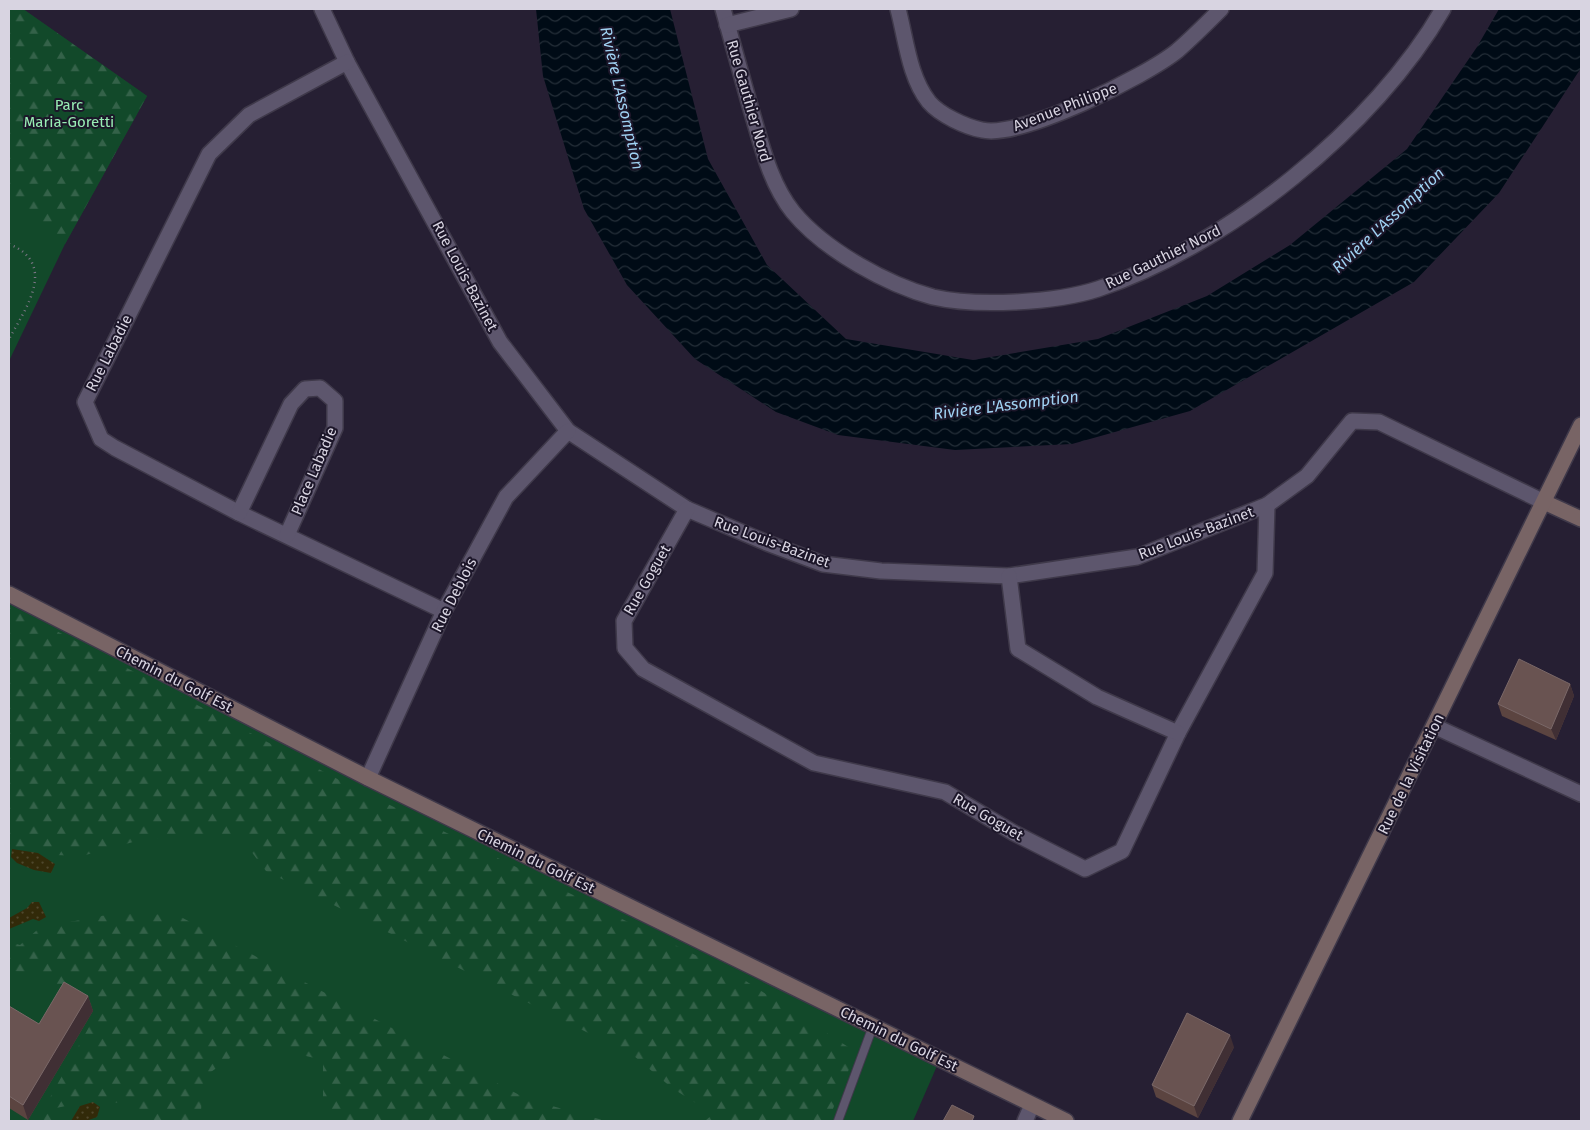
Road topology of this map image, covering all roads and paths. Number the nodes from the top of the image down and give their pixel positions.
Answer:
1 (322, 9) edge
2 (723, 9) edge
3 (791, 9) edge
4 (898, 9) edge
5 (1221, 9) edge
6 (1443, 9) edge
7 (727, 24) junction
8 (347, 62) junction
9 (9, 244) edge
10 (9, 340) edge
11 (1581, 426) edge
12 (568, 431) junction
13 (1544, 502) junction
14 (1267, 505) junction
15 (688, 509) junction
16 (239, 513) junction
17 (1581, 519) edge
18 (287, 535) junction
19 (1009, 576) junction
20 (9, 594) edge
21 (444, 611) junction
22 (1434, 726) junction
23 (1178, 733) junction
24 (368, 778) junction
25 (1581, 794) edge
26 (873, 1026) junction
27 (1032, 1105) junction
28 (838, 1121) edge
29 (1025, 1121) edge
30 (1066, 1121) edge
31 (1240, 1121) edge

1 - 8 street, Rue Louis-Bazinet
2 - 7 street, Rue Gauthier Nord
3 - 7 street
4 - 5 street, Avenue Philippe
6 - 7 street, Rue Gauthier Nord
8 - 12 street, Rue Louis-Bazinet
8 - 16 street, Rue Labadie
9 - 10 path
11 - 13 street, Rue de la Visitation
12 - 15 street, Rue Louis-Bazinet
12 - 21 street, Rue Deblois
13 - 14 street, Rue Louis-Bazinet
13 - 17 street
13 - 22 street, Rue de la Visitation
14 - 19 street, Rue Louis-Bazinet
14 - 23 street, Rue Goguet
15 - 19 street, Rue Louis-Bazinet
15 - 23 street, Rue Goguet
16 - 18 street, Rue Labadie
16 - 18 street, Place Labadie
18 - 21 street, Rue Labadie
19 - 23 street
20 - 24 street, Chemin du Golf Est
21 - 24 street, Rue Deblois
22 - 25 street
22 - 31 street, Rue de la Visitation
24 - 26 street, Chemin du Golf Est
26 - 27 street, Chemin du Golf Est
26 - 28 lane
27 - 29 street
27 - 30 street, Chemin du Golf Est

